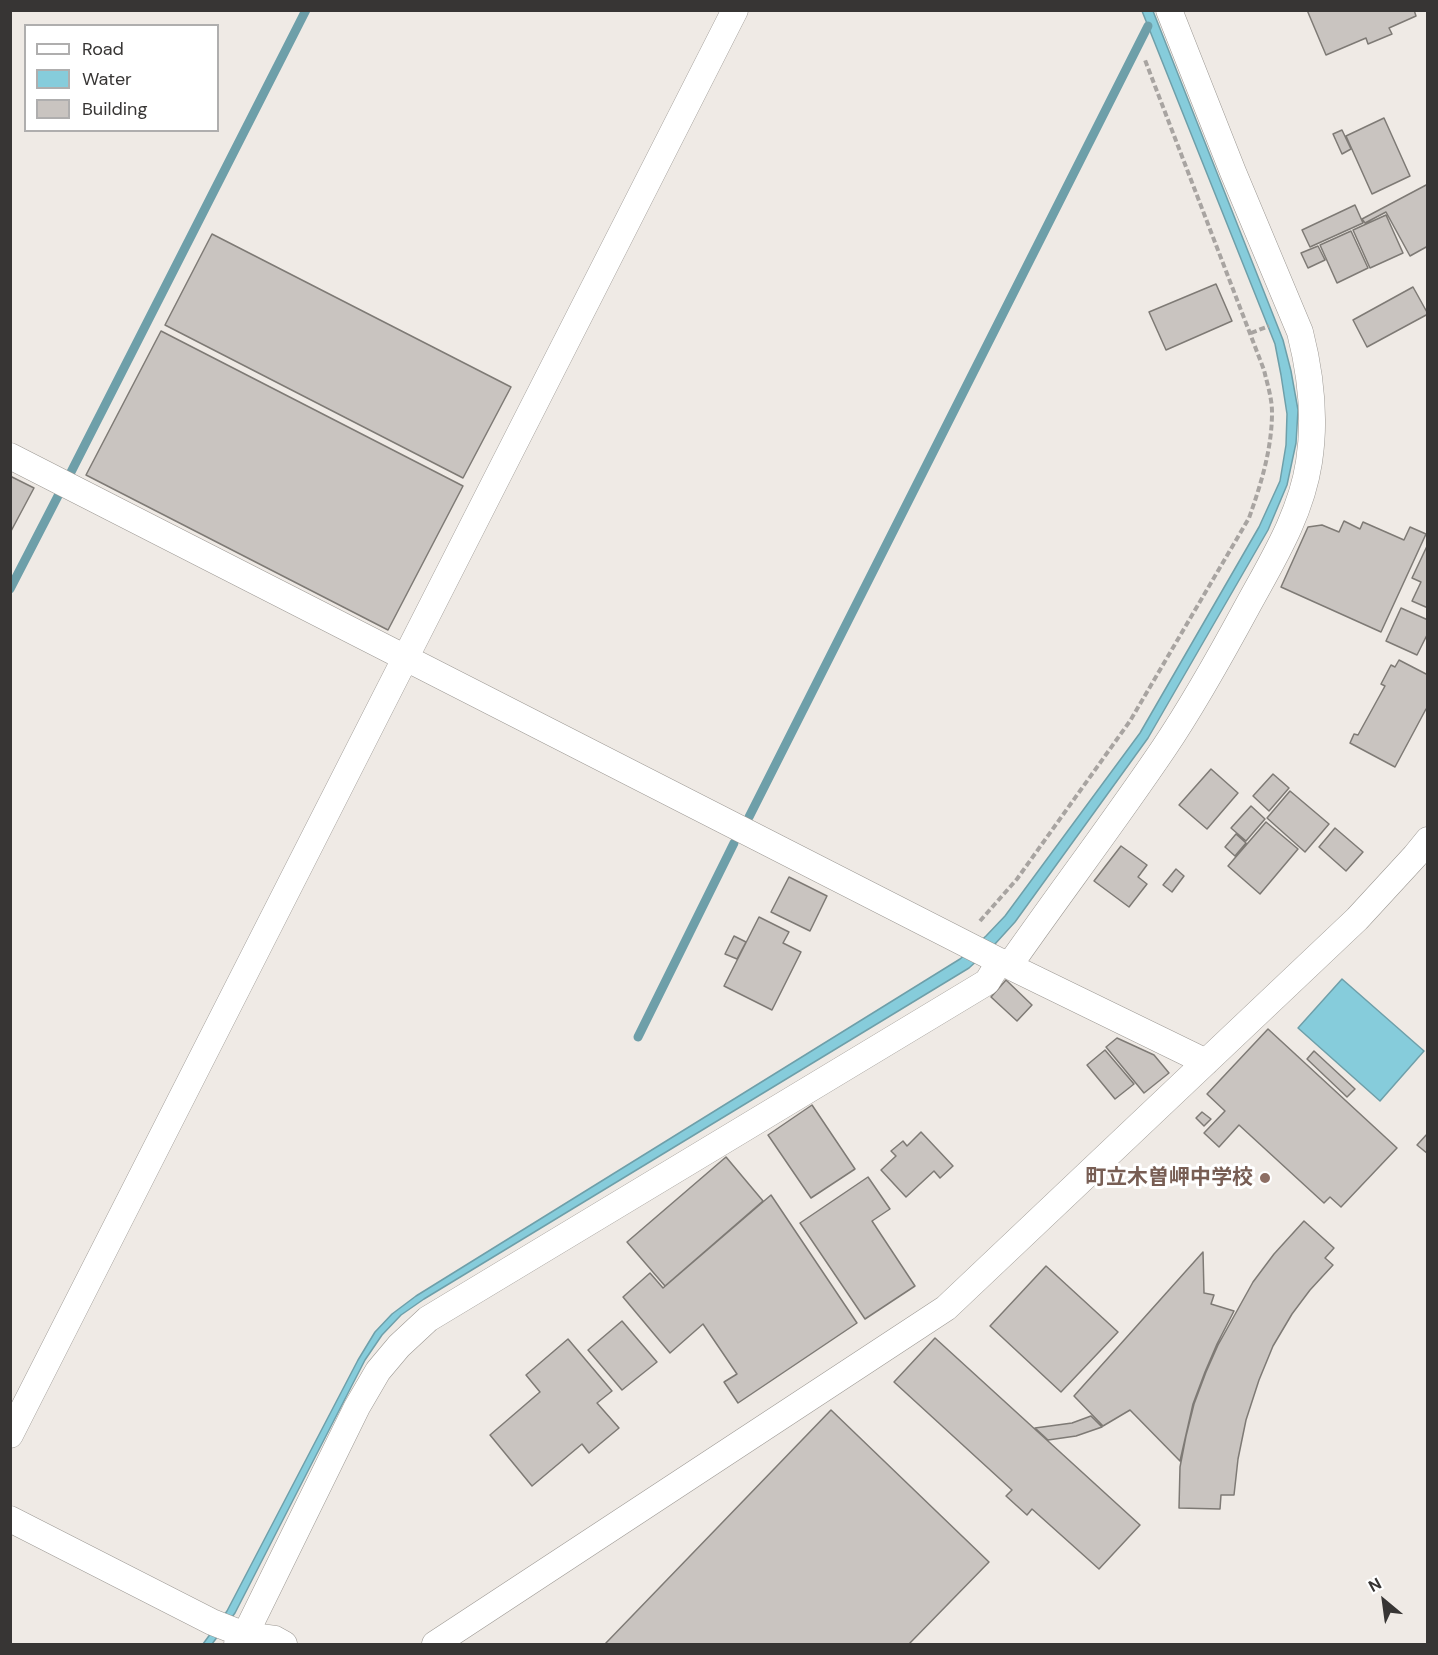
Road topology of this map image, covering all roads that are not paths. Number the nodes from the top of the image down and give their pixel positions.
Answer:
1 (735, 10) edge
2 (1169, 10) edge
3 (10, 456) edge
4 (405, 658) junction
5 (1428, 840) edge
6 (1000, 961) junction
7 (1206, 1062) junction
8 (10, 1435) edge
9 (10, 1519) edge
10 (232, 1633) edge
11 (284, 1644) edge
12 (435, 1644) edge

1 - 4 street
2 - 6 street
3 - 4 street
4 - 6 street
4 - 8 street
5 - 7 street
6 - 7 street
6 - 10 street
7 - 12 street
9 - 10 street
10 - 11 street

